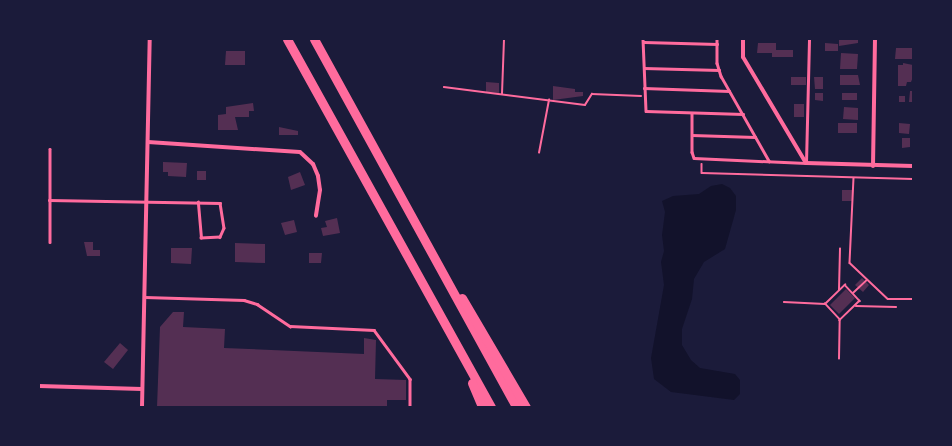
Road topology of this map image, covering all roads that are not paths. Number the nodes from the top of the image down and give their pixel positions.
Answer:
1 (150, 39) edge
2 (287, 39) edge
3 (314, 39) edge
4 (717, 39) edge
5 (743, 39) edge
6 (809, 39) edge
7 (875, 39) edge
8 (644, 40) edge
9 (717, 44) junction
10 (644, 68) junction
11 (719, 70) junction
12 (644, 88) junction
13 (730, 91) junction
14 (692, 113) junction
15 (743, 114) junction
16 (692, 135) junction
17 (756, 137) junction
18 (148, 142) junction
19 (50, 149) dead end
20 (769, 162) junction
21 (806, 163) junction
22 (873, 166) junction
23 (913, 166) edge
24 (399, 194) junction
25 (50, 200) junction
26 (147, 202) junction
27 (198, 202) junction
28 (316, 216) dead end
29 (50, 242) dead end
30 (145, 297) junction
31 (455, 340) junction
32 (39, 386) edge
33 (142, 389) junction
34 (142, 407) edge
35 (410, 407) edge
36 (482, 407) edge
37 (491, 407) edge
38 (516, 407) edge
39 (526, 407) edge

1 - 18 street
2 - 31 highway
3 - 24 highway
4 - 9 lane
5 - 21 street
6 - 21 lane
7 - 22 street
8 - 9 lane
8 - 10 lane
9 - 11 lane
10 - 11 lane
10 - 12 lane
11 - 13 lane
12 - 13 lane
12 - 14 lane
13 - 15 lane
14 - 15 lane
14 - 16 lane
15 - 17 lane
16 - 17 lane
16 - 20 lane
17 - 20 lane
18 - 26 street
18 - 28 street
19 - 25 lane
20 - 21 lane
21 - 22 street
22 - 23 street
24 - 38 highway
24 - 39 highway
25 - 26 lane
25 - 29 lane
26 - 27 lane
26 - 30 street
27 - 27 lane
30 - 33 street
30 - 35 lane
31 - 36 highway
31 - 37 highway
32 - 33 street
33 - 34 street

